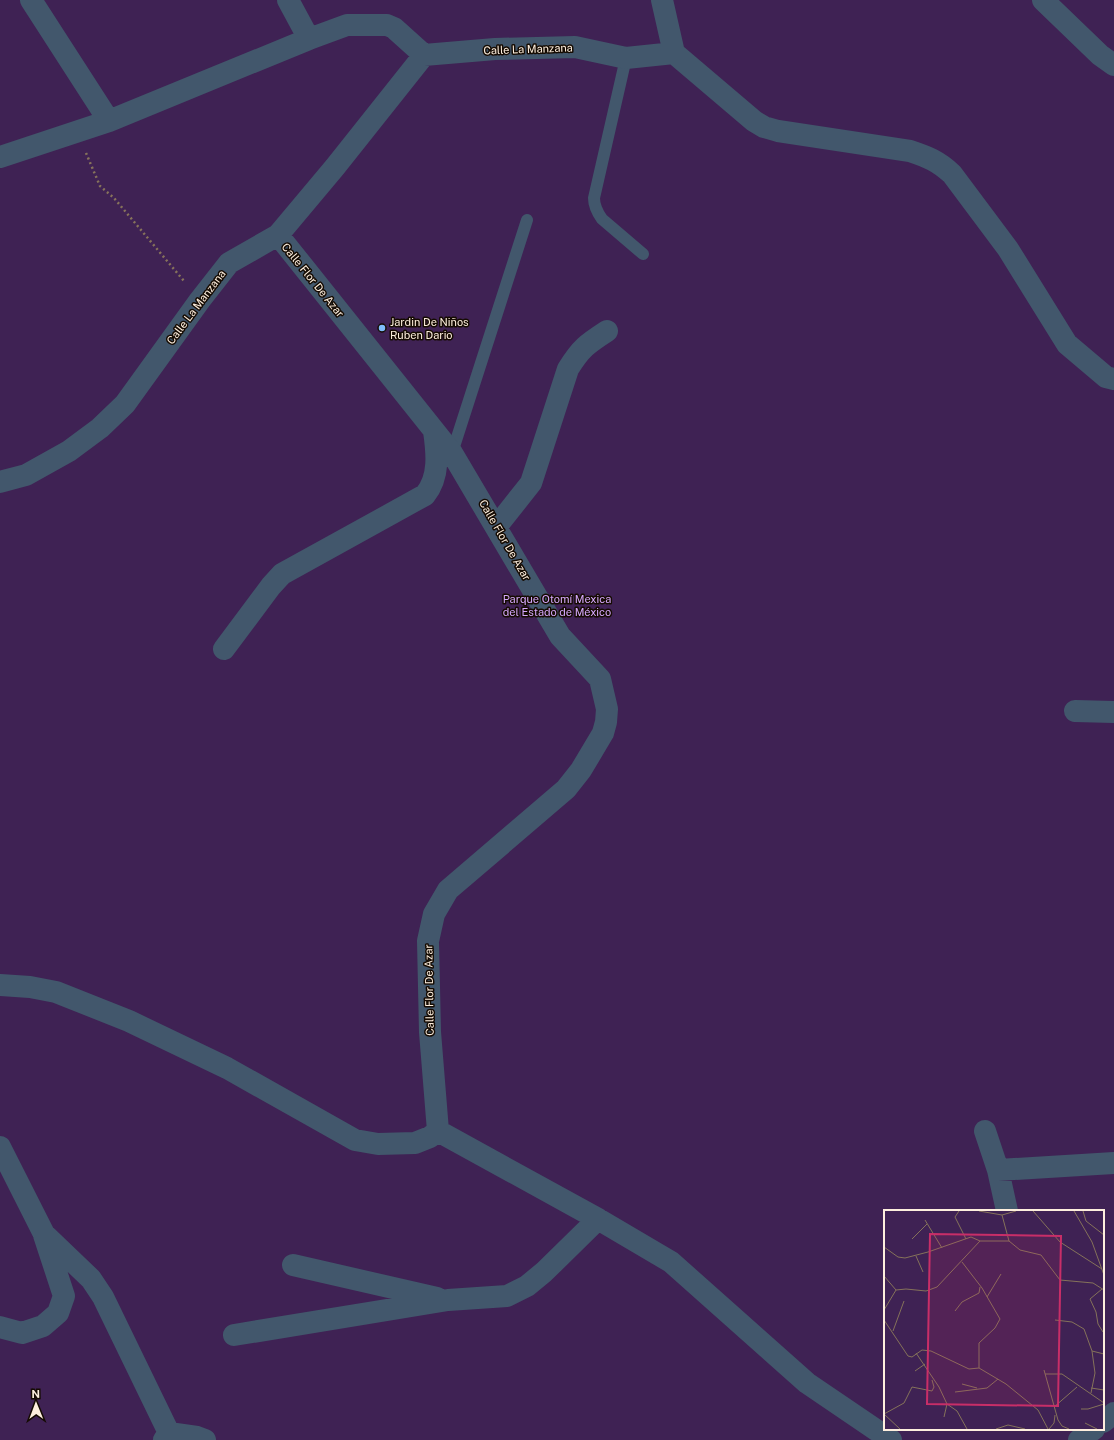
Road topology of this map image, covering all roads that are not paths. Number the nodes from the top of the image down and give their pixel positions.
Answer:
1 (31, 0) edge
2 (288, 0) edge
3 (662, 0) edge
4 (1043, 0) edge
5 (309, 39) junction
6 (674, 53) junction
7 (424, 55) junction
8 (626, 58) junction
9 (1114, 65) edge
10 (109, 121) junction
11 (0, 157) edge
12 (527, 220) dead end
13 (278, 235) junction
14 (643, 254) dead end
15 (607, 331) dead end
16 (1114, 380) edge
17 (434, 431) junction
18 (452, 452) junction
19 (0, 482) edge
20 (497, 526) junction
21 (224, 649) dead end
22 (1075, 711) dead end
23 (1114, 712) edge
24 (0, 985) edge
25 (438, 1131) junction
26 (985, 1131) dead end
27 (0, 1147) edge
28 (1114, 1163) edge
29 (998, 1170) junction
30 (1007, 1210) edge
31 (598, 1219) junction
32 (44, 1234) junction
33 (293, 1265) dead end
34 (448, 1300) junction
35 (0, 1327) edge
36 (234, 1335) dead end
37 (1114, 1414) edge
38 (1104, 1421) edge
39 (1068, 1430) edge
40 (1093, 1430) edge
41 (166, 1437) edge
42 (205, 1440) edge
43 (891, 1440) edge
44 (1072, 1440) edge
45 (1079, 1440) edge

1 - 10 street
2 - 5 street
3 - 6 street
4 - 9 street
5 - 7 street
5 - 10 street
6 - 8 street, Calle La Manzana
6 - 16 street
7 - 8 street, Calle La Manzana
7 - 13 street, Calle La Manzana
8 - 14 lane
10 - 11 street
12 - 18 lane
13 - 17 street, Calle Flor De Azar
13 - 19 street, Calle La Manzana
15 - 20 street
17 - 18 street, Calle Flor De Azar
17 - 21 street
18 - 20 street, Calle Flor De Azar
20 - 25 street, Calle Flor De Azar
22 - 23 street
24 - 25 street
25 - 31 street
26 - 29 street
27 - 32 street
28 - 29 street
29 - 30 street
31 - 34 street
31 - 43 street
32 - 35 street
32 - 41 street
33 - 34 street
34 - 36 street
37 - 38 street
39 - 44 street
40 - 45 street
41 - 42 street

